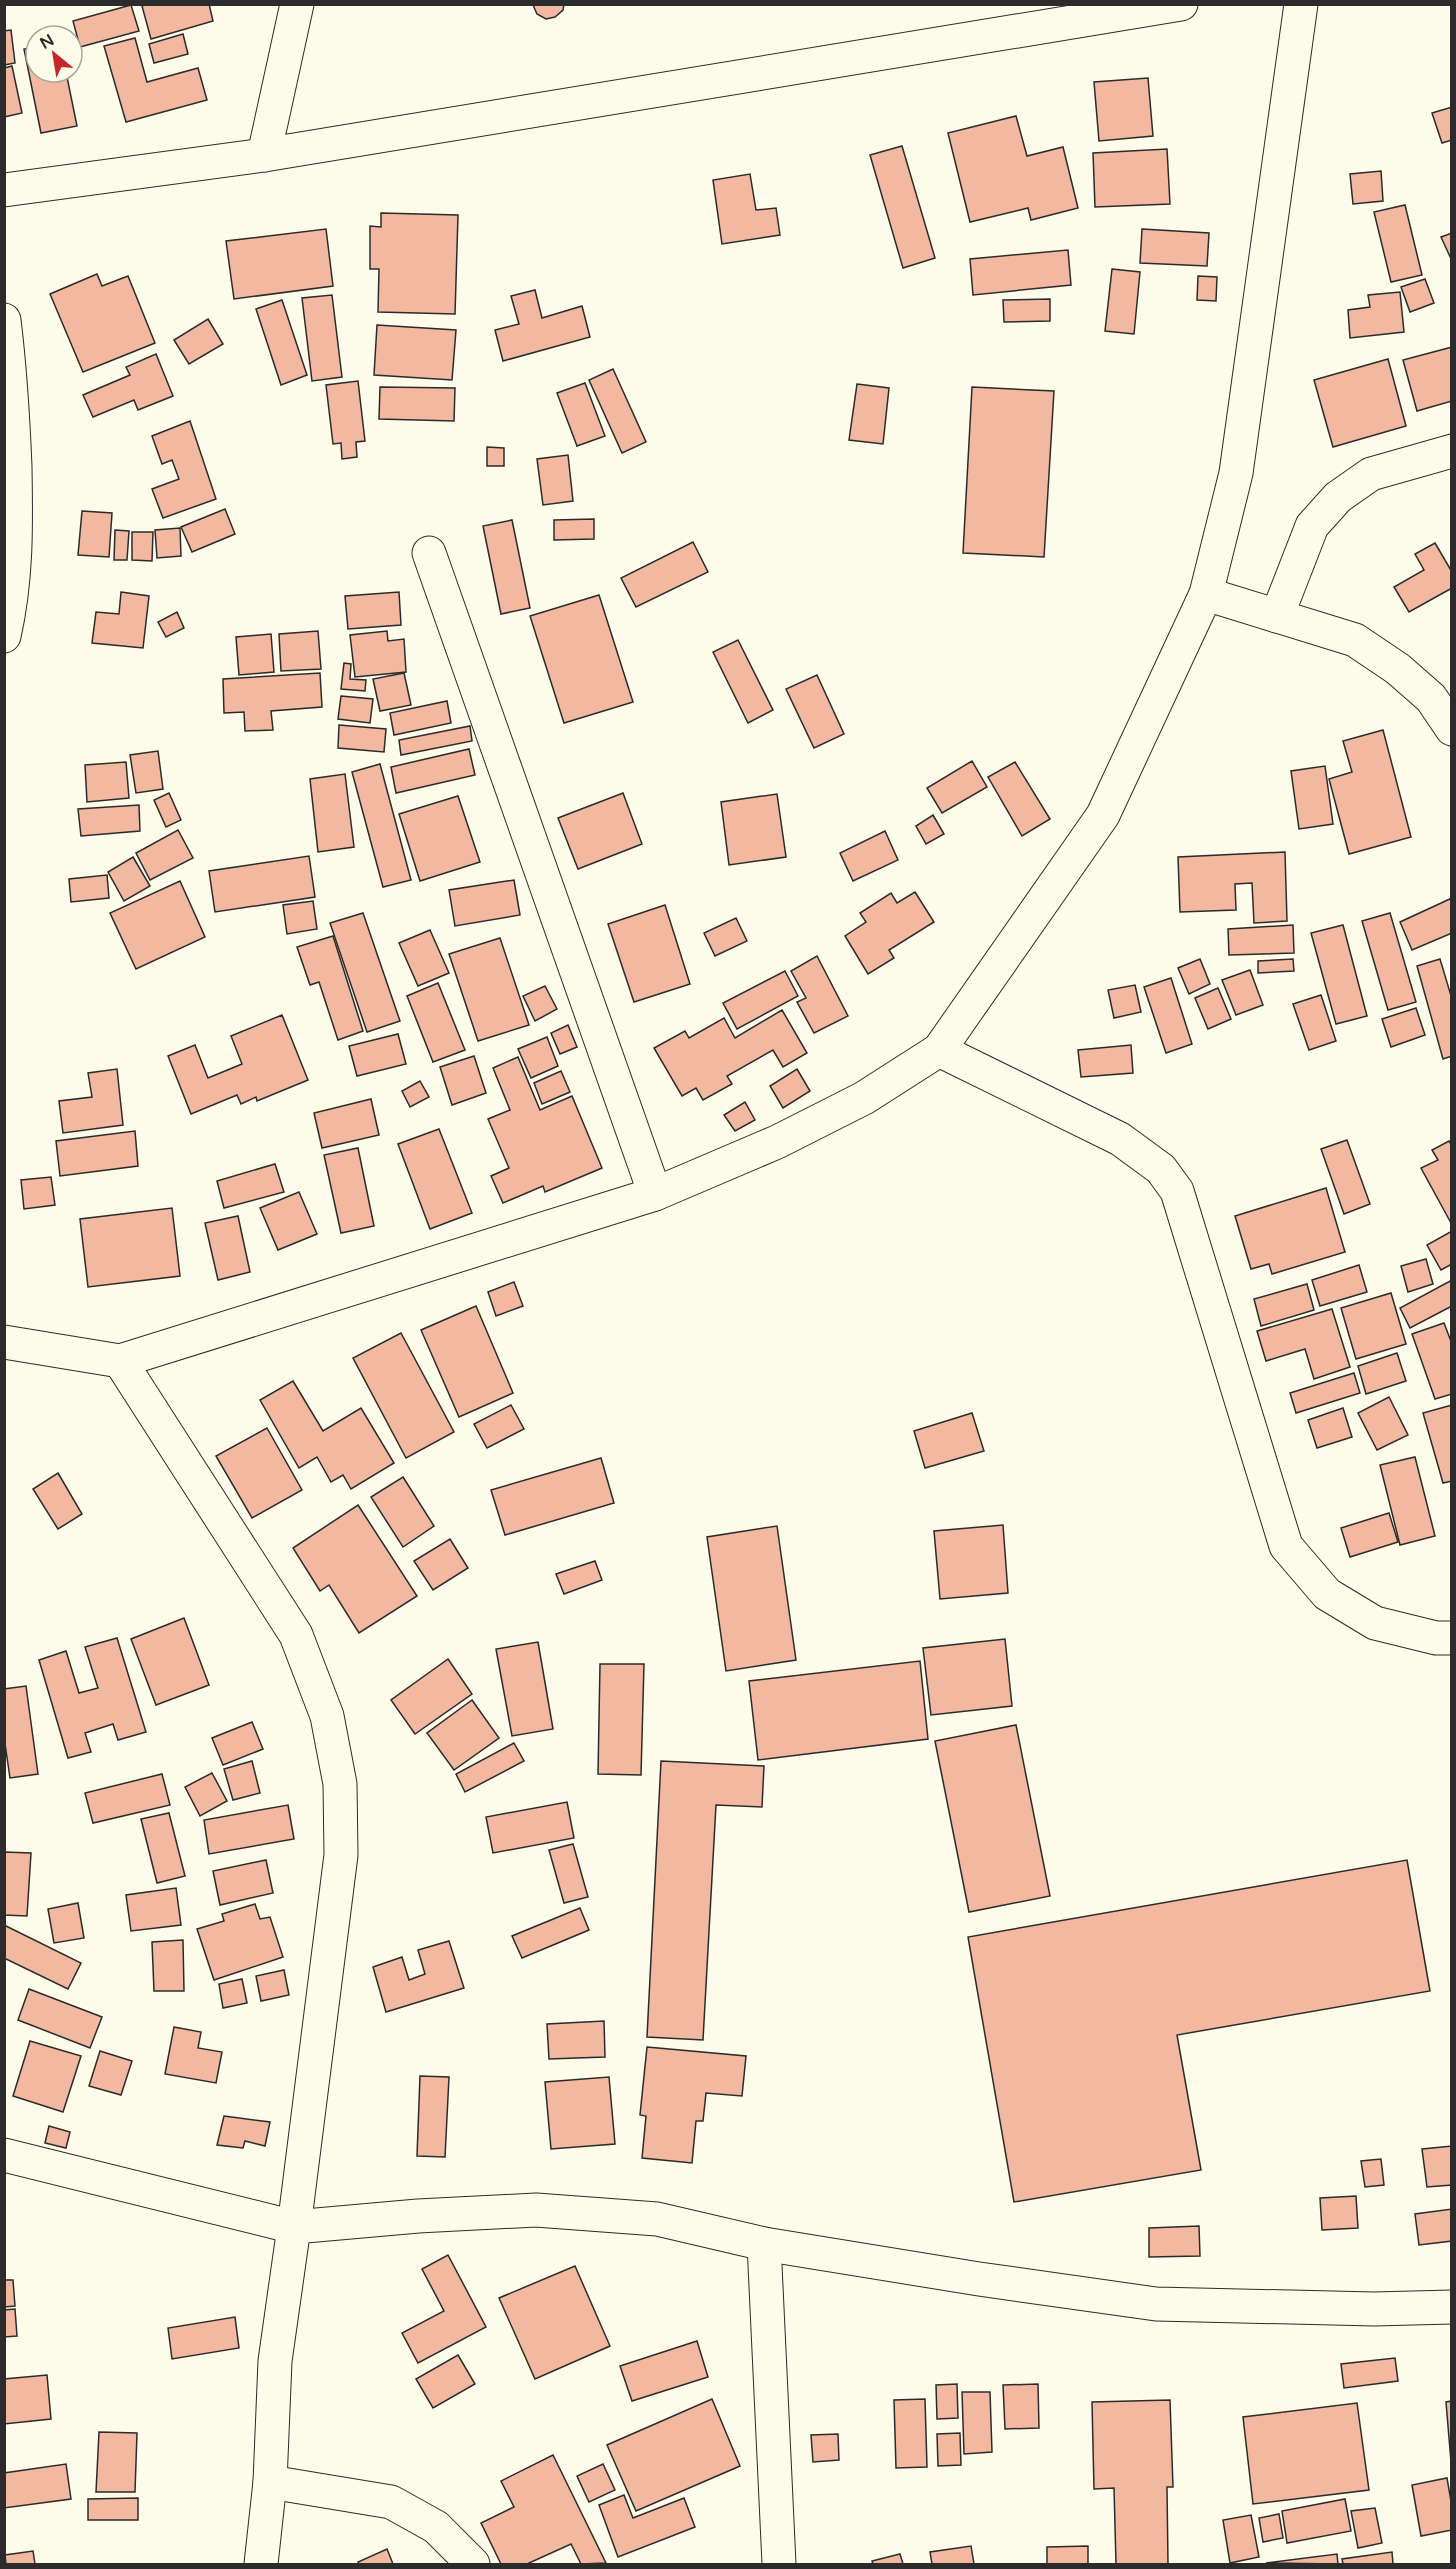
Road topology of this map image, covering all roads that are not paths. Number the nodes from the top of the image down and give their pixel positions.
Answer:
1 (297, 4) edge
2 (1181, 4) edge
3 (1301, 4) edge
4 (264, 155) junction
5 (4, 190) edge
6 (4, 320) edge
7 (1452, 451) edge
8 (429, 553) dead end
9 (1206, 594) junction
10 (1277, 616) junction
11 (4, 636) edge
12 (1452, 729) edge
13 (939, 1050) junction
14 (655, 1194) junction
15 (4, 1342) edge
16 (120, 1361) junction
17 (1452, 1638) edge
18 (4, 2155) edge
19 (294, 2227) junction
20 (764, 2244) junction
21 (1452, 2307) edge
22 (270, 2482) junction
23 (261, 2565) edge
24 (473, 2565) edge
25 (779, 2565) edge

1 - 4 street
2 - 4 street
3 - 9 street
4 - 5 street
6 - 11 street
7 - 10 street
8 - 14 street
9 - 10 street
9 - 13 street
10 - 12 street
13 - 14 street
13 - 17 street
14 - 16 street
15 - 16 street
16 - 19 street
18 - 19 street
19 - 20 street
19 - 22 street
20 - 21 street
20 - 25 street
22 - 23 street
22 - 24 street

